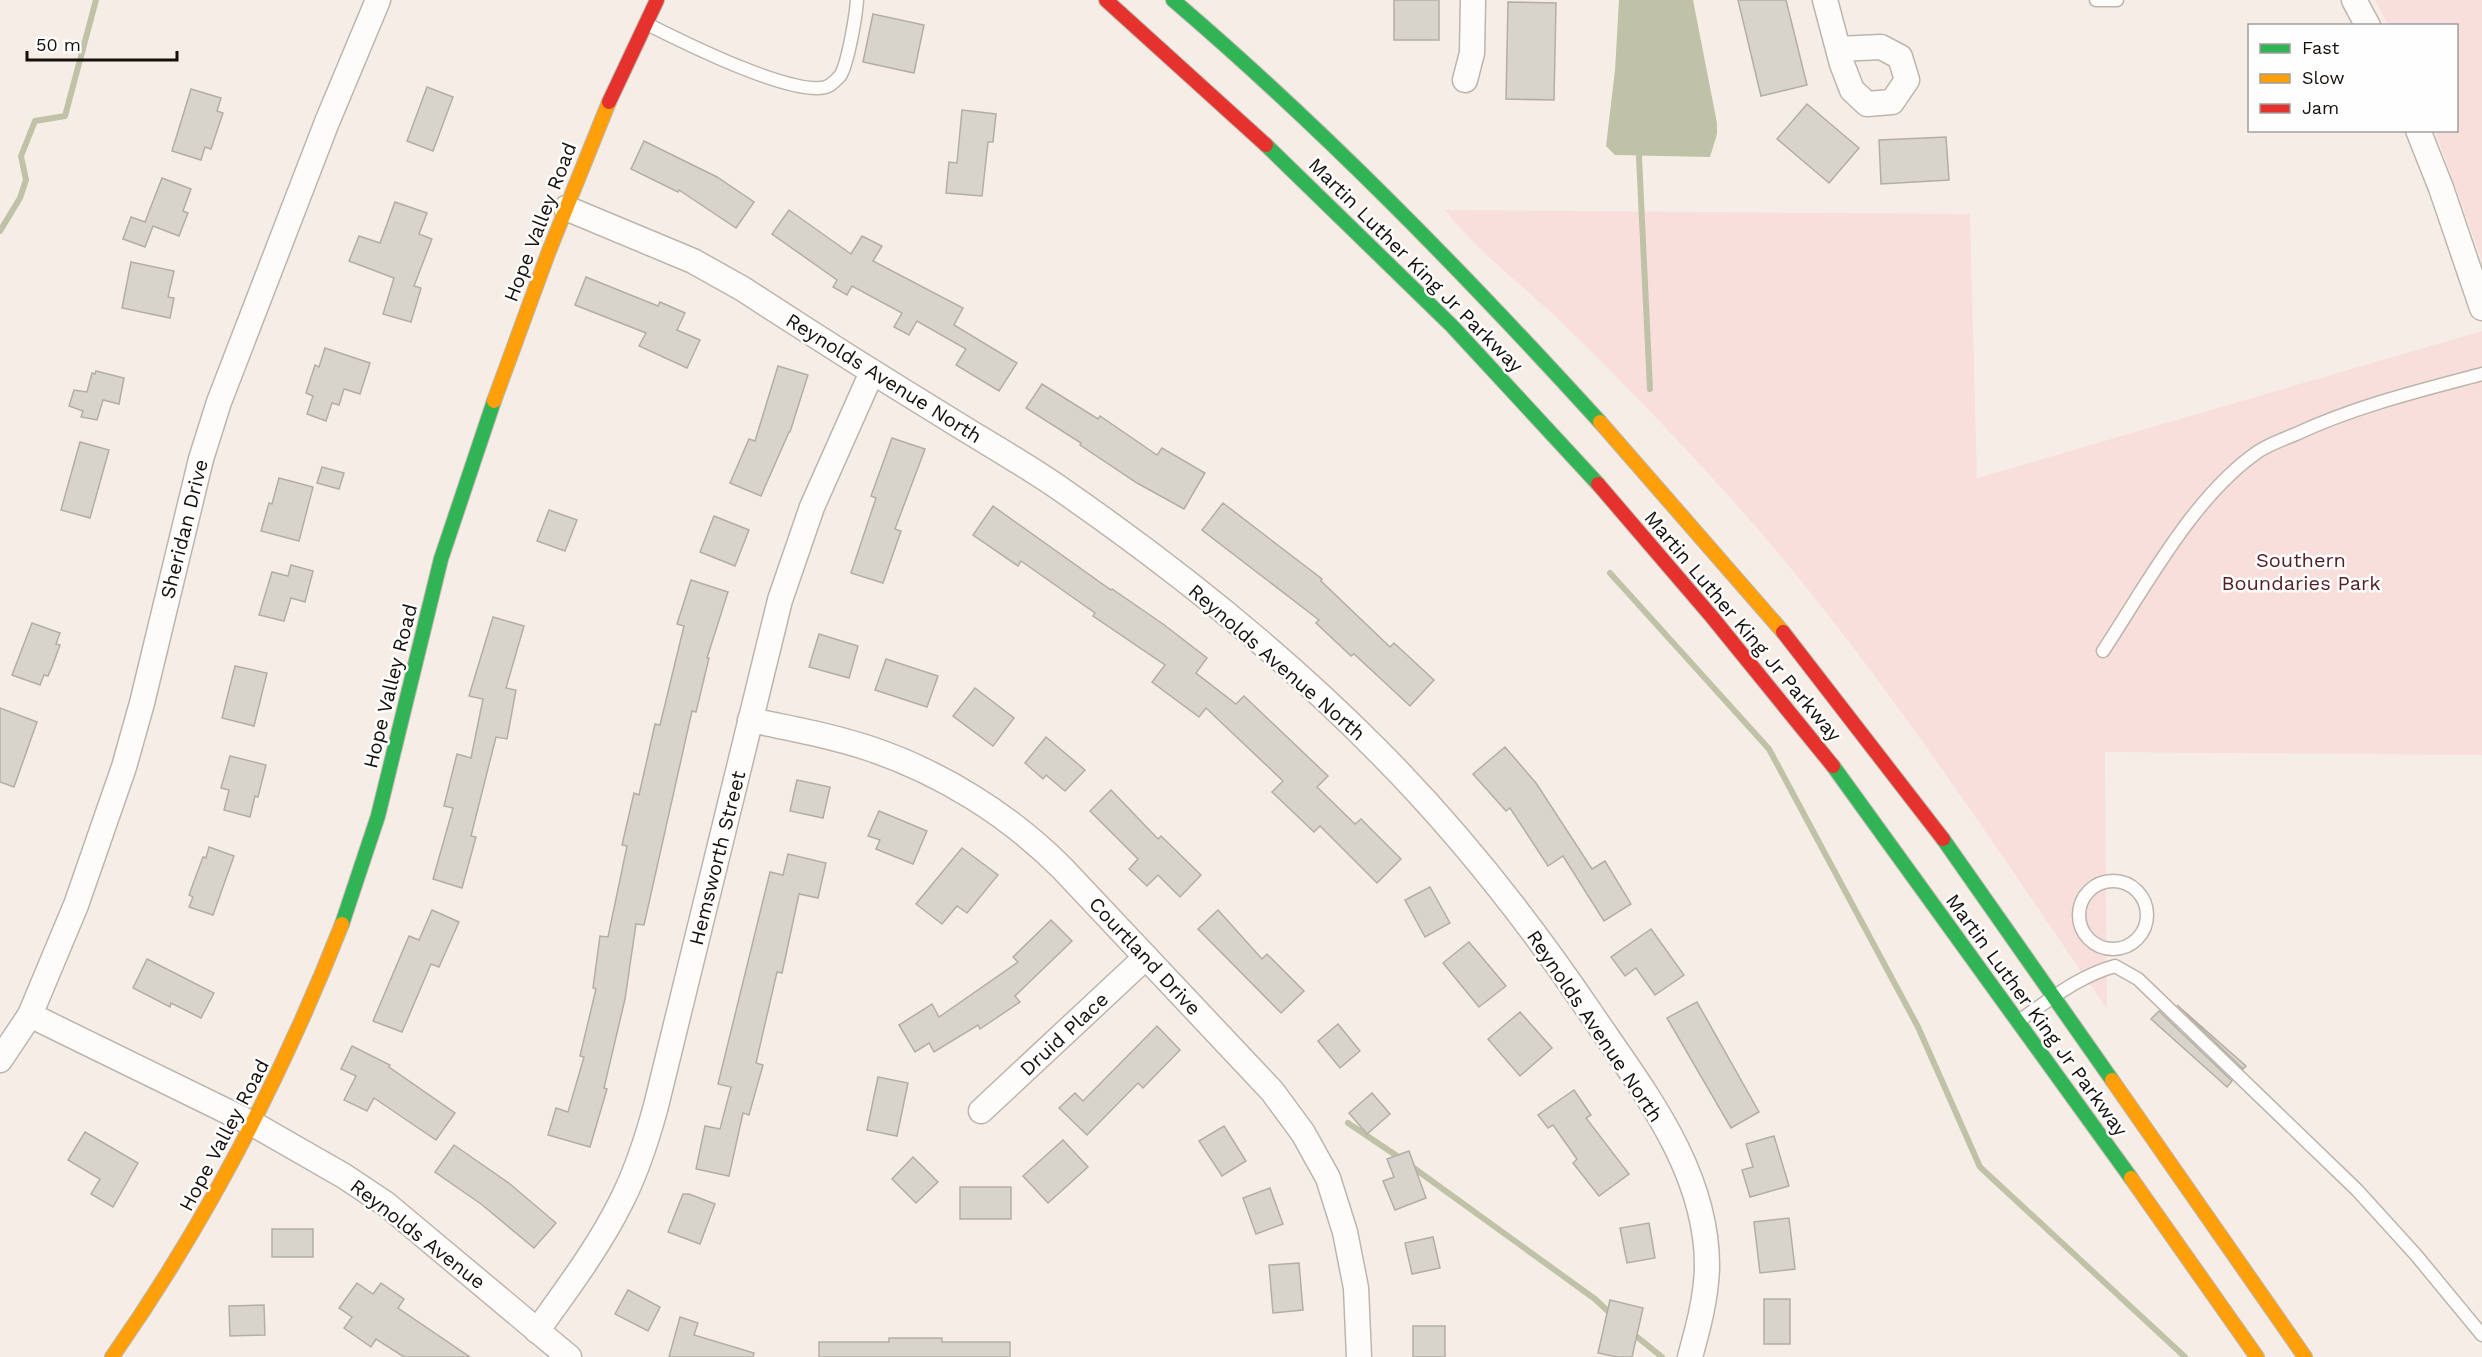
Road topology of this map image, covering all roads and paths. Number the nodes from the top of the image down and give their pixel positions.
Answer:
1 (378, 0) edge
2 (657, 0) edge
3 (856, 0) edge
4 (1106, 0) edge
5 (1173, 0) edge
6 (1473, 0) edge
7 (1825, 0) edge
8 (2096, 0) edge
9 (2117, 0) edge
10 (2354, 0) edge
11 (646, 24) junction
12 (2367, 24) edge
13 (1838, 49) dead end
14 (1465, 80) dead end
15 (2419, 132) edge
16 (566, 208) junction
17 (2482, 308) edge
18 (872, 372) junction
19 (2482, 374) edge
20 (2103, 651) dead end
21 (750, 720) junction
22 (2115, 949) junction
23 (1146, 957) junction
24 (2115, 966) junction
25 (2054, 997) junction
26 (30, 1015) junction
27 (2019, 1020) junction
28 (0, 1060) edge
29 (981, 1110) dead end
30 (255, 1125) junction
31 (537, 1331) junction
32 (2482, 1335) edge
33 (112, 1357) edge
34 (569, 1357) edge
35 (1359, 1357) edge
36 (1690, 1357) edge
37 (2257, 1357) edge
38 (2305, 1357) edge

1 - 26 street, Sheridan Drive
2 - 11 main road, Hope Valley Road
3 - 11 lane
4 - 27 main road, Martin Luther King Jr Parkway
5 - 25 main road, Martin Luther King Jr Parkway
6 - 14 street
7 - 13 street
8 - 9 lane
10 - 12 street
11 - 16 main road, Hope Valley Road
15 - 17 street
16 - 18 street, Reynolds Avenue North
16 - 30 main road, Hope Valley Road
18 - 21 street, Hemsworth Street
18 - 36 street, Reynolds Avenue North
19 - 20 lane
21 - 23 street, Courtland Drive
21 - 31 street, Hemsworth Street
22 - 22 lane
22 - 24 lane
23 - 29 street, Druid Place
23 - 35 street, Courtland Drive
24 - 25 lane
24 - 32 lane
25 - 27 lane
25 - 38 main road, Martin Luther King Jr Parkway
26 - 28 street, Sheridan Drive
26 - 30 street, Reynolds Avenue
27 - 37 main road, Martin Luther King Jr Parkway
30 - 31 street, Reynolds Avenue
30 - 33 main road, Hope Valley Road
31 - 34 street, Reynolds Avenue

